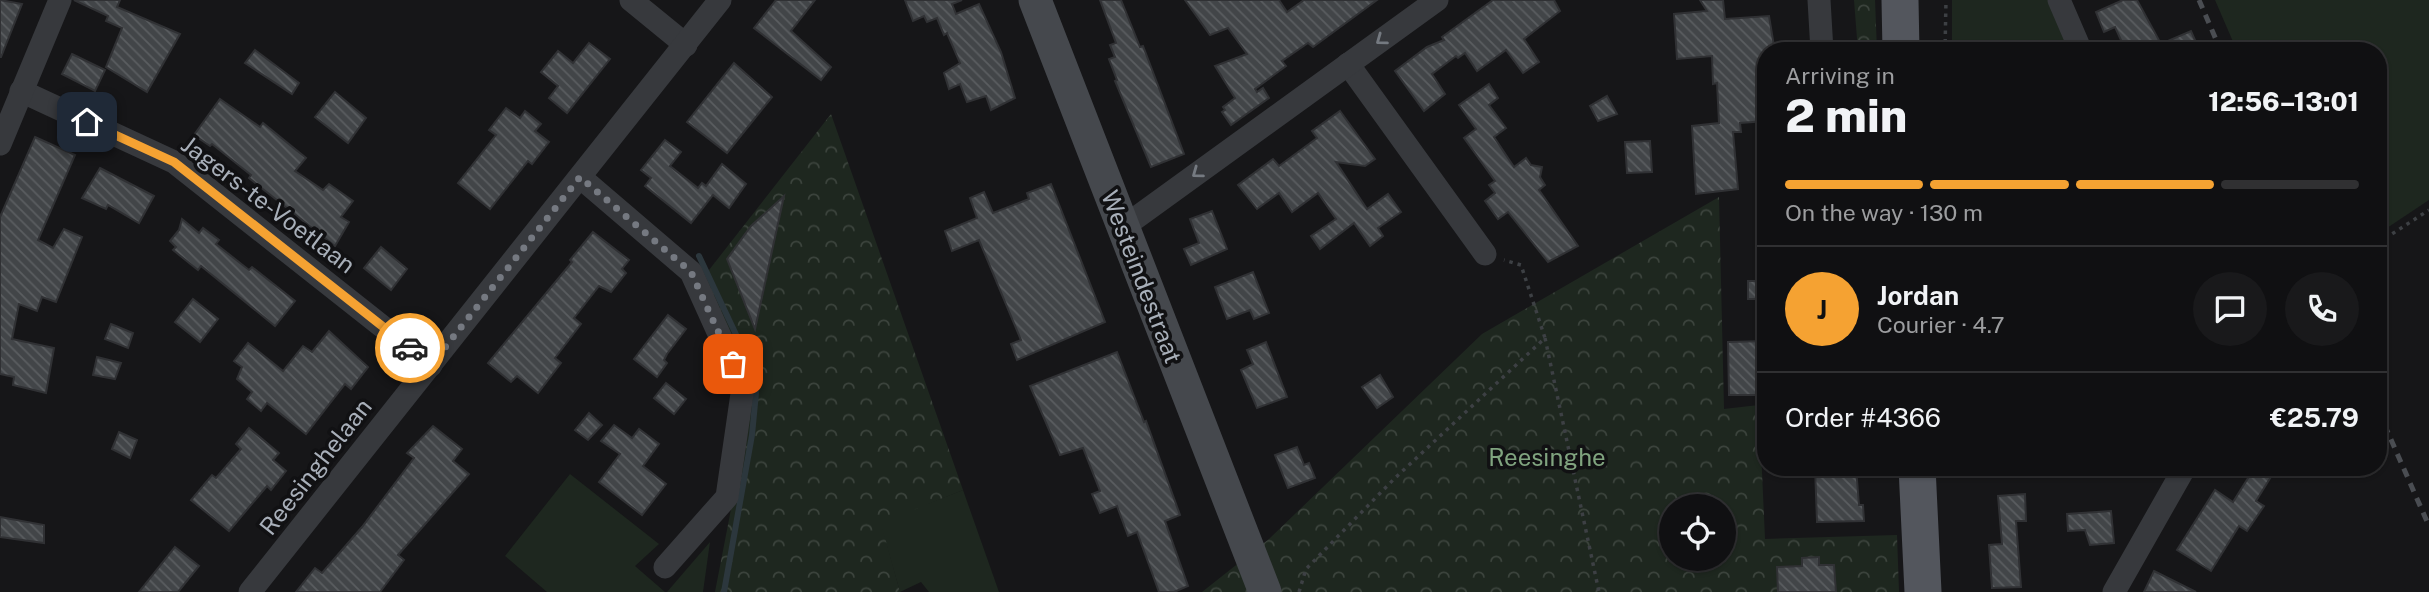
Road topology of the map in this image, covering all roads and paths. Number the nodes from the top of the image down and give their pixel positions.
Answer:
1 (60, 0) edge
2 (631, 0) edge
3 (720, 0) edge
4 (1035, 0) edge
5 (1437, 0) edge
6 (1819, 0) edge
7 (1900, 0) edge
8 (1946, 0) edge
9 (2059, 0) edge
10 (1821, 42) edge
11 (1901, 42) edge
12 (1945, 42) edge
13 (2077, 42) edge
14 (685, 45) junction
15 (1349, 64) junction
16 (21, 92) junction
17 (0, 144) edge
18 (580, 177) junction
19 (2429, 210) edge
20 (1122, 228) junction
21 (2387, 237) edge
22 (1485, 254) joint
23 (1545, 338) junction
24 (431, 365) junction
25 (1917, 476) edge
26 (2180, 476) edge
27 (665, 567) dead end
28 (250, 592) edge
29 (1265, 592) edge
30 (1299, 592) edge
31 (1599, 592) edge
32 (1923, 592) edge
33 (2114, 592) edge

1 - 16 street
2 - 14 street
3 - 14 street, Reesinghelaan
4 - 20 street, Westeindestraat
5 -> 15 street
6 - 10 street
7 - 11 main road
8 - 12 path
9 - 13 street
14 - 18 street, Reesinghelaan
15 -> 20 street
15 - 22 street
16 - 17 street
16 - 24 street, Jagers-te-Voetlaan
18 - 24 street, Reesinghelaan
18 - 27 street
19 - 21 path
20 - 29 street, Westeindestraat
22 - 23 path
23 - 30 path
23 - 31 path
24 - 28 street, Reesinghelaan
25 - 32 main road
26 - 33 street

